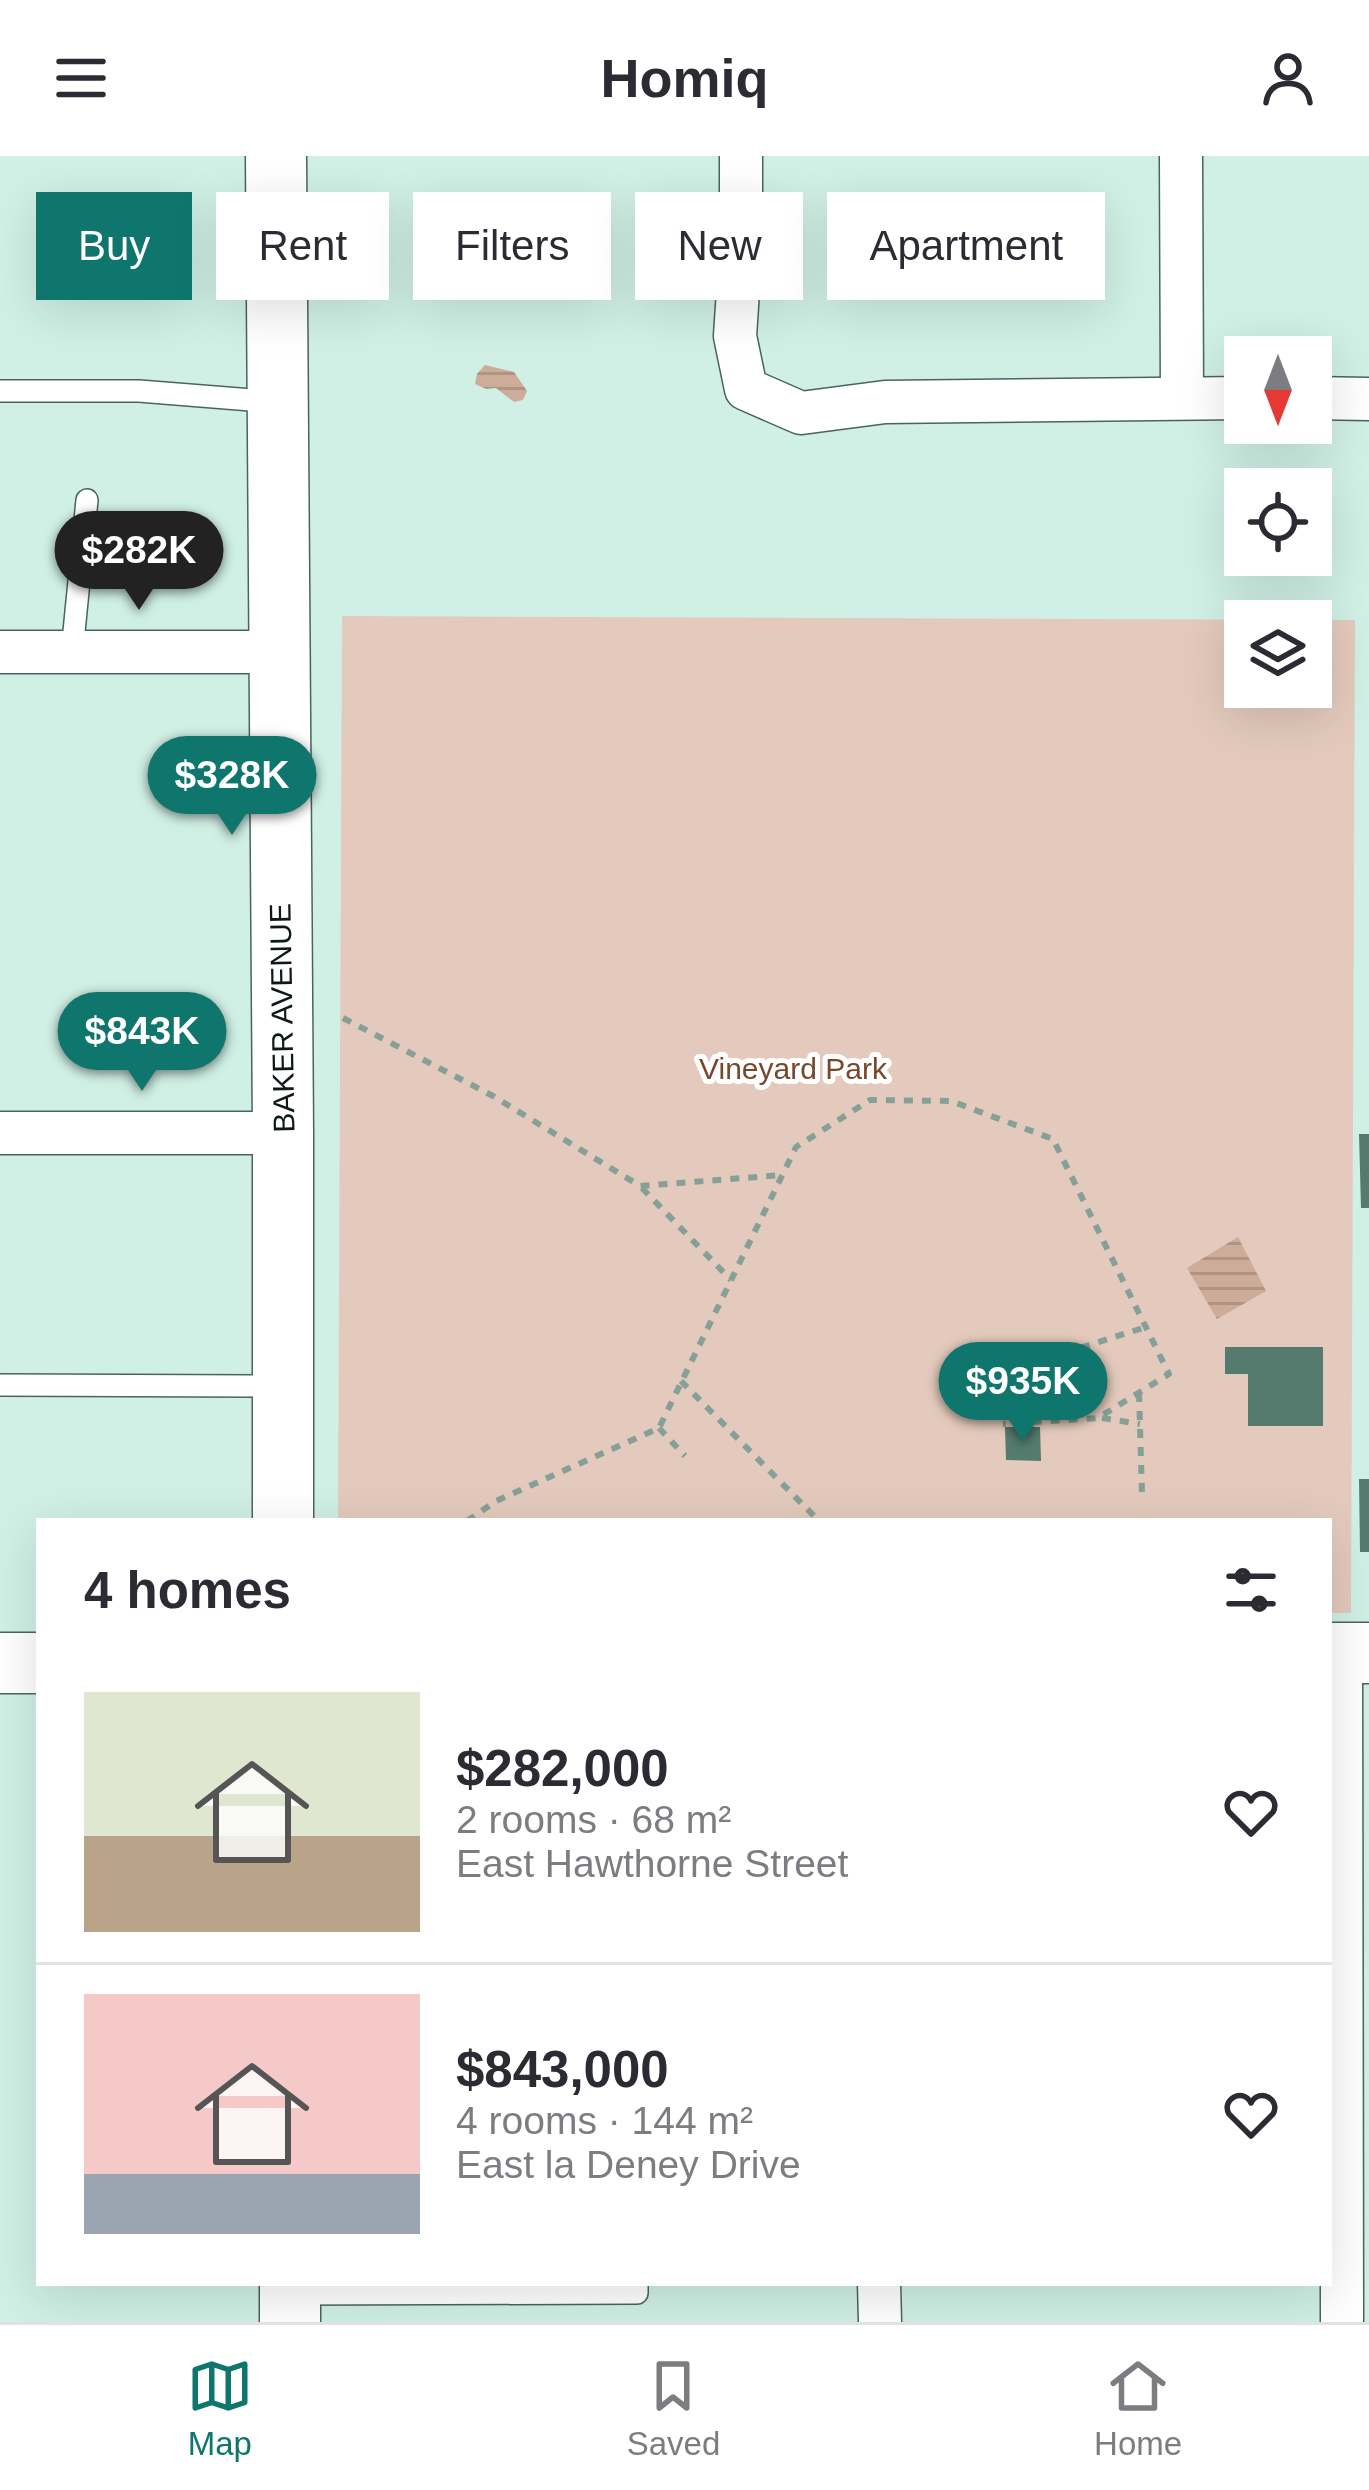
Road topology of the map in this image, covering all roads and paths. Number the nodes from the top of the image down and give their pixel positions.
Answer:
1 (276, 156) edge
2 (742, 156) edge
3 (1181, 156) edge
4 (0, 392) edge
5 (1182, 398) junction
6 (1224, 398) edge
7 (1332, 398) edge
8 (1369, 399) edge
9 (276, 402) junction
10 (87, 500) dead end
11 (0, 652) edge
12 (72, 652) junction
13 (278, 652) junction
14 (343, 1018) dead end
15 (0, 1133) edge
16 (283, 1133) junction
17 (783, 1175) junction
18 (640, 1186) junction
19 (731, 1280) junction
20 (1146, 1327) junction
21 (1064, 1353) dead end
22 (681, 1381) junction
23 (0, 1385) edge
24 (283, 1386) junction
25 (1139, 1394) junction
26 (1098, 1418) junction
27 (1003, 1424) dead end
28 (1140, 1424) junction
29 (658, 1428) junction
30 (685, 1456) dead end
31 (1142, 1493) dead end
32 (283, 1518) edge
33 (471, 1518) edge
34 (816, 1518) edge
35 (1346, 1653) edge
36 (0, 1663) edge
37 (36, 1663) edge
38 (637, 2286) edge
39 (880, 2286) edge
40 (393, 2288) edge
41 (494, 2289) edge
42 (290, 2300) edge
43 (880, 2322) edge
44 (1342, 2322) edge

1 - 9 street, BAKER AVENUE
2 - 5 street
3 - 5 street
4 - 9 lane
5 - 6 street
7 - 8 street
9 - 13 street, BAKER AVENUE
10 - 12 lane
11 - 12 street
12 - 13 street
13 - 16 street, BAKER AVENUE
14 - 18 path
15 - 16 street
16 - 24 street, BAKER AVENUE
17 - 18 path
17 - 19 path
17 - 20 path
18 - 19 path
19 - 22 path
20 - 21 path
20 - 25 path
22 - 29 path
22 - 34 path
23 - 24 lane
24 - 32 street, BAKER AVENUE
25 - 26 path
25 - 28 path
26 - 27 path
26 - 28 path
28 - 31 path
29 - 30 path
29 - 33 path
35 - 44 street
36 - 37 street
38 - 41 lane
39 - 43 street
40 - 41 lane
40 - 42 lane

